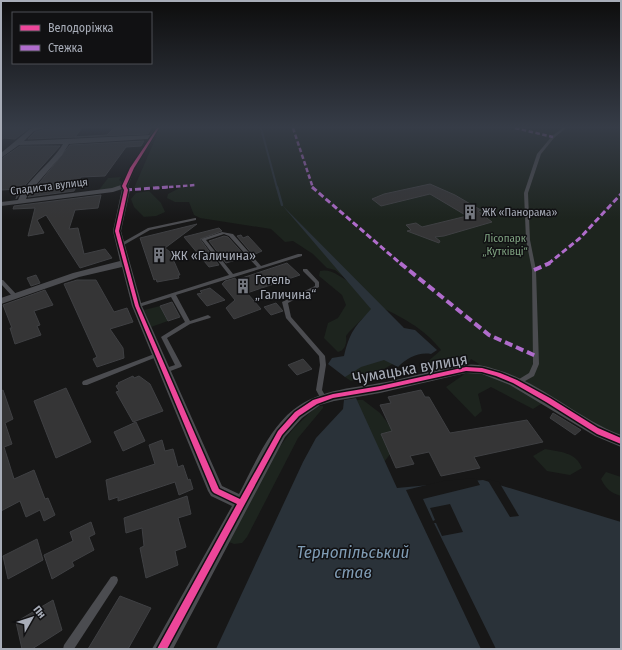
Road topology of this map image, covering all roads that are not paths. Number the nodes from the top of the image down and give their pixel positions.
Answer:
1 (56, 158) edge
2 (138, 158) edge
3 (538, 158) edge
4 (124, 186) junction
5 (22, 200) junction
6 (1, 204) edge
7 (195, 219) dead end
8 (120, 245) junction
9 (300, 255) dead end
10 (125, 263) junction
11 (260, 268) junction
12 (305, 270) dead end
13 (232, 276) junction
14 (1, 281) edge
15 (173, 295) junction
16 (15, 296) junction
17 (1, 301) edge
18 (137, 306) junction
19 (208, 317) dead end
20 (188, 323) junction
21 (157, 354) junction
22 (165, 372) junction
23 (518, 383) junction
24 (85, 384) dead end
25 (329, 397) junction
26 (621, 441) edge
27 (242, 503) junction
28 (114, 580) dead end
29 (68, 649) edge
30 (162, 649) edge

1 - 5 street
2 - 4 street
3 - 23 lane
4 - 5 street, Спадиста вулиця
4 - 8 street
5 - 6 street, Спадиста вулиця
7 - 8 lane
8 - 10 street
9 - 11 lane
10 - 16 street
10 - 18 street
11 - 13 lane
11 - 13 lane
12 - 25 lane
13 - 15 lane
14 - 16 lane
15 - 18 lane
15 - 20 lane
16 - 17 street
18 - 21 street
19 - 20 lane
20 - 22 lane
21 - 22 street
21 - 24 lane
22 - 27 street
23 - 25 street, Чумацька вулиця
23 - 26 street, Чумацька вулиця
25 - 27 street, Чумацька вулиця
27 - 30 street, Чумацька вулиця
28 - 29 lane

